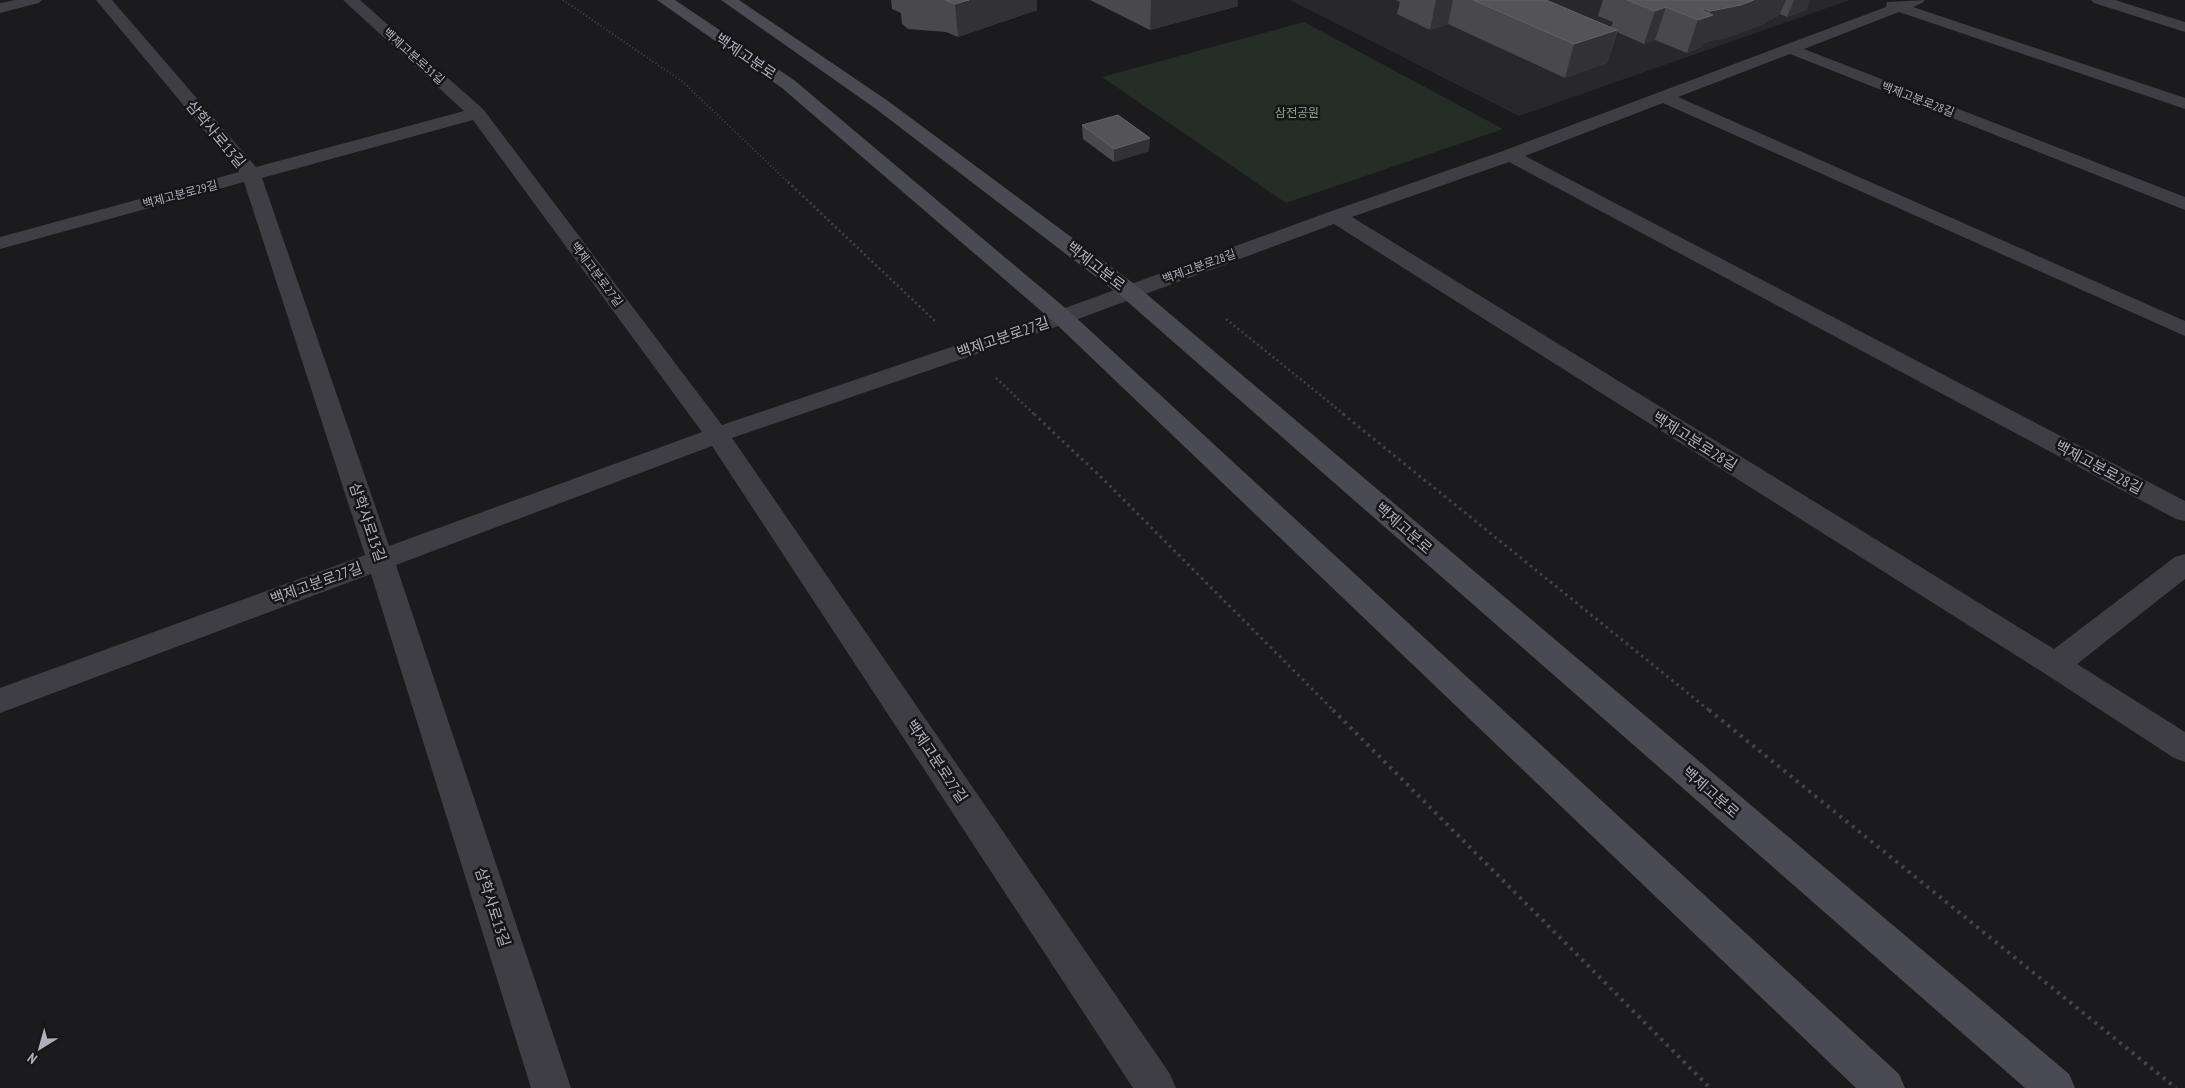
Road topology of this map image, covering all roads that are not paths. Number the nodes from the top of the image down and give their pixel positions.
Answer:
1 (34, 0) edge
2 (104, 0) edge
3 (351, 0) edge
4 (665, 0) edge
5 (729, 0) edge
6 (1879, 0) edge
7 (1917, 0) edge
8 (2099, 0) edge
9 (1899, 7) junction
10 (0, 8) edge
11 (2185, 27) edge
12 (1791, 49) junction
13 (1664, 97) junction
14 (2185, 104) edge
15 (477, 112) junction
16 (1510, 155) junction
17 (251, 174) junction
18 (2185, 204) edge
19 (1336, 216) junction
20 (0, 243) edge
21 (1129, 291) junction
22 (1062, 317) junction
23 (2185, 330) edge
24 (718, 435) junction
25 (2185, 512) edge
26 (380, 559) junction
27 (2185, 564) edge
28 (2055, 665) junction
29 (0, 701) edge
30 (2185, 750) edge
31 (551, 1088) edge
32 (1156, 1088) edge
33 (1885, 1088) edge
34 (2055, 1088) edge

1 - 10 street
2 - 17 street, 삼학사로13길
3 - 15 street, 백제고분로31길
4 - 22 main road, 백제고분로
5 - 21 main road, 백제고분로
6 - 9 street
7 - 9 street, 백제고분로28길
8 - 11 street
9 - 12 street, 백제고분로28길
9 - 14 street
12 - 13 street, 백제고분로28길
12 - 18 street, 백제고분로28길
13 - 16 street, 백제고분로28길
13 - 23 street
15 - 17 street, 백제고분로29길
15 - 24 street, 백제고분로27길
16 - 19 street, 백제고분로28길
16 - 25 street, 백제고분로28길
17 - 20 street, 백제고분로29길
17 - 26 street, 삼학사로13길
19 - 21 street, 백제고분로28길
19 - 28 street, 백제고분로28길
21 - 22 street, 백제고분로28길
21 - 34 main road, 백제고분로
22 - 24 street, 백제고분로27길
22 - 33 main road, 백제고분로
24 - 26 street, 백제고분로27길
24 - 32 street, 백제고분로27길
26 - 29 street, 백제고분로27길
26 - 31 street, 삼학사로13길
27 - 28 street
28 - 30 street, 백제고분로28길

